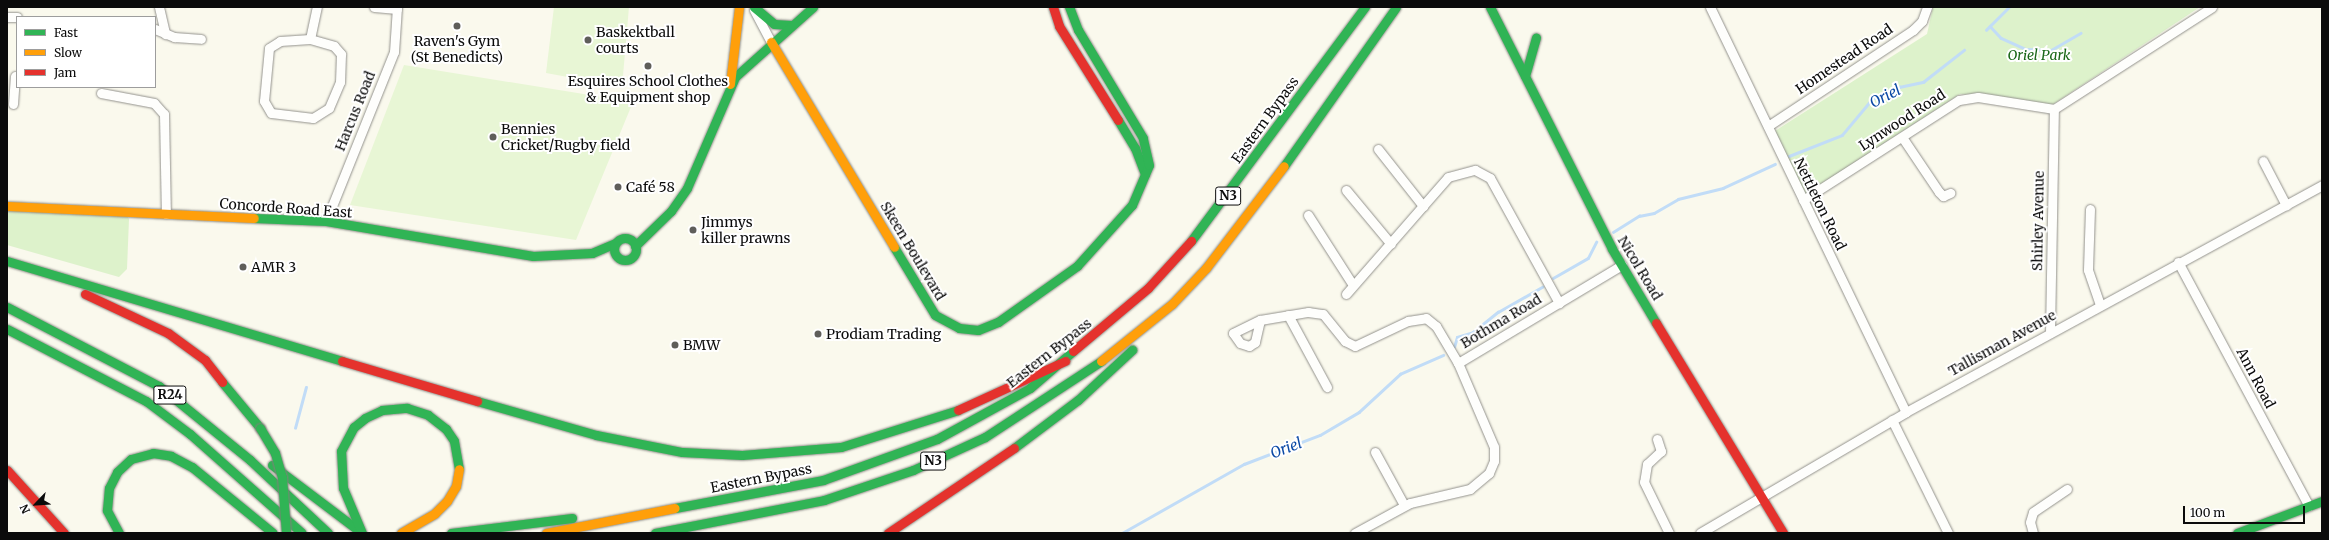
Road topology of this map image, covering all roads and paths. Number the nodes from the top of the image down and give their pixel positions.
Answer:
1 (159, 7) edge
2 (317, 7) edge
3 (374, 7) edge
4 (739, 7) edge
5 (753, 7) edge
6 (813, 7) edge
7 (1053, 7) edge
8 (1069, 7) edge
9 (1365, 7) edge
10 (1396, 7) edge
11 (1490, 7) edge
12 (1710, 7) edge
13 (1927, 7) edge
14 (2212, 7) edge
15 (397, 8) edge
16 (791, 25) junction
17 (156, 30) edge
18 (165, 34) junction
19 (1536, 38) dead end
20 (201, 39) dead end
21 (310, 39) junction
22 (772, 42) junction
23 (1092, 54) junction
24 (1080, 61) junction
25 (13, 76) edge
26 (1525, 76) junction
27 (730, 84) junction
28 (101, 93) dead end
29 (12, 104) dead end
30 (2054, 109) junction
31 (1131, 118) junction
32 (1120, 124) junction
33 (1768, 126) junction
34 (1902, 137) junction
35 (1378, 149) dead end
36 (2263, 161) dead end
37 (1145, 174) junction
38 (2322, 185) edge
39 (1346, 190) dead end
40 (1950, 193) dead end
41 (1803, 200) junction
42 (2286, 204) junction
43 (7, 206) edge
44 (1423, 206) junction
45 (2090, 209) dead end
46 (166, 214) junction
47 (1308, 215) dead end
48 (326, 222) junction
49 (656, 227) junction
50 (627, 238) junction
51 (615, 243) junction
52 (1391, 244) junction
53 (635, 246) junction
54 (562, 256) junction
55 (618, 258) junction
56 (7, 262) edge
57 (2178, 262) junction
58 (1622, 264) junction
59 (1353, 285) junction
60 (1346, 294) dead end
61 (1559, 303) junction
62 (1172, 304) junction
63 (2100, 305) junction
64 (7, 307) edge
65 (1288, 315) junction
66 (1260, 320) dead end
67 (7, 329) edge
68 (2050, 333) junction
69 (1064, 361) junction
70 (1458, 364) junction
71 (1327, 387) dead end
72 (1906, 412) junction
73 (201, 418) junction
74 (1892, 420) junction
75 (1656, 439) dead end
76 (1375, 452) dead end
77 (7, 470) edge
78 (963, 484) junction
79 (2067, 489) dead end
80 (1762, 497) junction
81 (2322, 501) edge
82 (1404, 505) junction
83 (2309, 506) junction
84 (656, 512) junction
85 (299, 530) edge
86 (64, 533) edge
87 (119, 533) edge
88 (274, 533) edge
89 (286, 533) edge
90 (328, 533) edge
91 (362, 533) edge
92 (401, 533) edge
93 (451, 533) edge
94 (546, 533) edge
95 (655, 533) edge
96 (888, 533) edge
97 (900, 533) edge
98 (1356, 533) edge
99 (1669, 533) edge
100 (1700, 533) edge
101 (1783, 533) edge
102 (1948, 533) edge
103 (2033, 533) edge
104 (2237, 533) edge

1 - 18 street
2 - 21 street
3 - 15 street
4 - 27 main road
5 - 16 main road
5 - 22 street
6 - 16 main road
7 - 24 main road
8 - 23 main road, Skeen Boulevard
9 - 69 main road, Eastern Bypass / N3
10 - 62 main road, N3
11 - 26 main road, Nicol Road
12 - 33 street, Nettleton Road
13 - 33 street, Homestead Road
14 - 30 street
15 - 48 street, Harcus Road
16 - 22 main road
17 - 18 street
18 - 20 street
19 - 26 main road
21 - 21 street
22 - 27 main road
22 - 37 main road, Skeen Boulevard
23 - 24 main road
23 - 31 main road, Skeen Boulevard
24 - 32 main road
25 - 29 street
26 - 58 main road, Nicol Road
27 - 49 main road
28 - 46 street
30 - 34 street, Lynwood Road
30 - 68 street, Shirley Avenue
31 - 32 main road
31 - 37 main road, Skeen Boulevard
32 - 37 main road
33 - 41 street, Nettleton Road
34 - 40 street
34 - 41 street, Lynwood Road
35 - 44 street
36 - 42 street
38 - 42 street, Tallisman Avenue
39 - 52 street
41 - 72 street, Nettleton Road
42 - 57 street, Tallisman Avenue
43 - 46 main road, Concorde Road East
44 - 52 street
44 - 61 street
45 - 63 street
46 - 48 main road, Concorde Road East
47 - 59 street
48 - 54 main road, Concorde Road East
49 - 50 main road
49 - 53 main road
50 - 51 main road, Concorde Road East
50 - 53 main road
51 - 54 main road, Concorde Road East
51 - 55 main road
52 - 59 street
53 - 55 main road
54 - 55 main road, Concorde Road East
56 - 69 main road
56 - 89 main road, bridge
57 - 63 street, Tallisman Avenue
57 - 83 street, Ann Road
58 - 61 street, Bothma Road
58 - 80 main road, Nicol Road
59 - 60 street
61 - 70 street, Bothma Road
62 - 78 main road
62 - 95 main road, N3
63 - 68 street, Tallisman Avenue
64 - 73 main road, R24
65 - 66 street
65 - 70 street
65 - 71 street
67 - 85 main road, R24
68 - 72 street, Tallisman Avenue
69 - 84 main road, Eastern Bypass / N3
70 - 82 street, Bothma Road
72 - 74 street, Tallisman Avenue
73 - 90 main road, R24
73 - 91 main road
74 - 80 street, Tallisman Avenue
74 - 102 street
75 - 99 street
76 - 82 street
77 - 86 main road
78 - 96 main road
78 - 97 main road
79 - 103 street
80 - 100 street, Tallisman Avenue
80 - 101 main road, Nicol Road
81 - 83 main road
82 - 98 street, Bothma Road
83 - 104 main road
84 - 93 main road
84 - 94 main road, Eastern Bypass / N3
87 - 88 main road
91 - 92 main road

